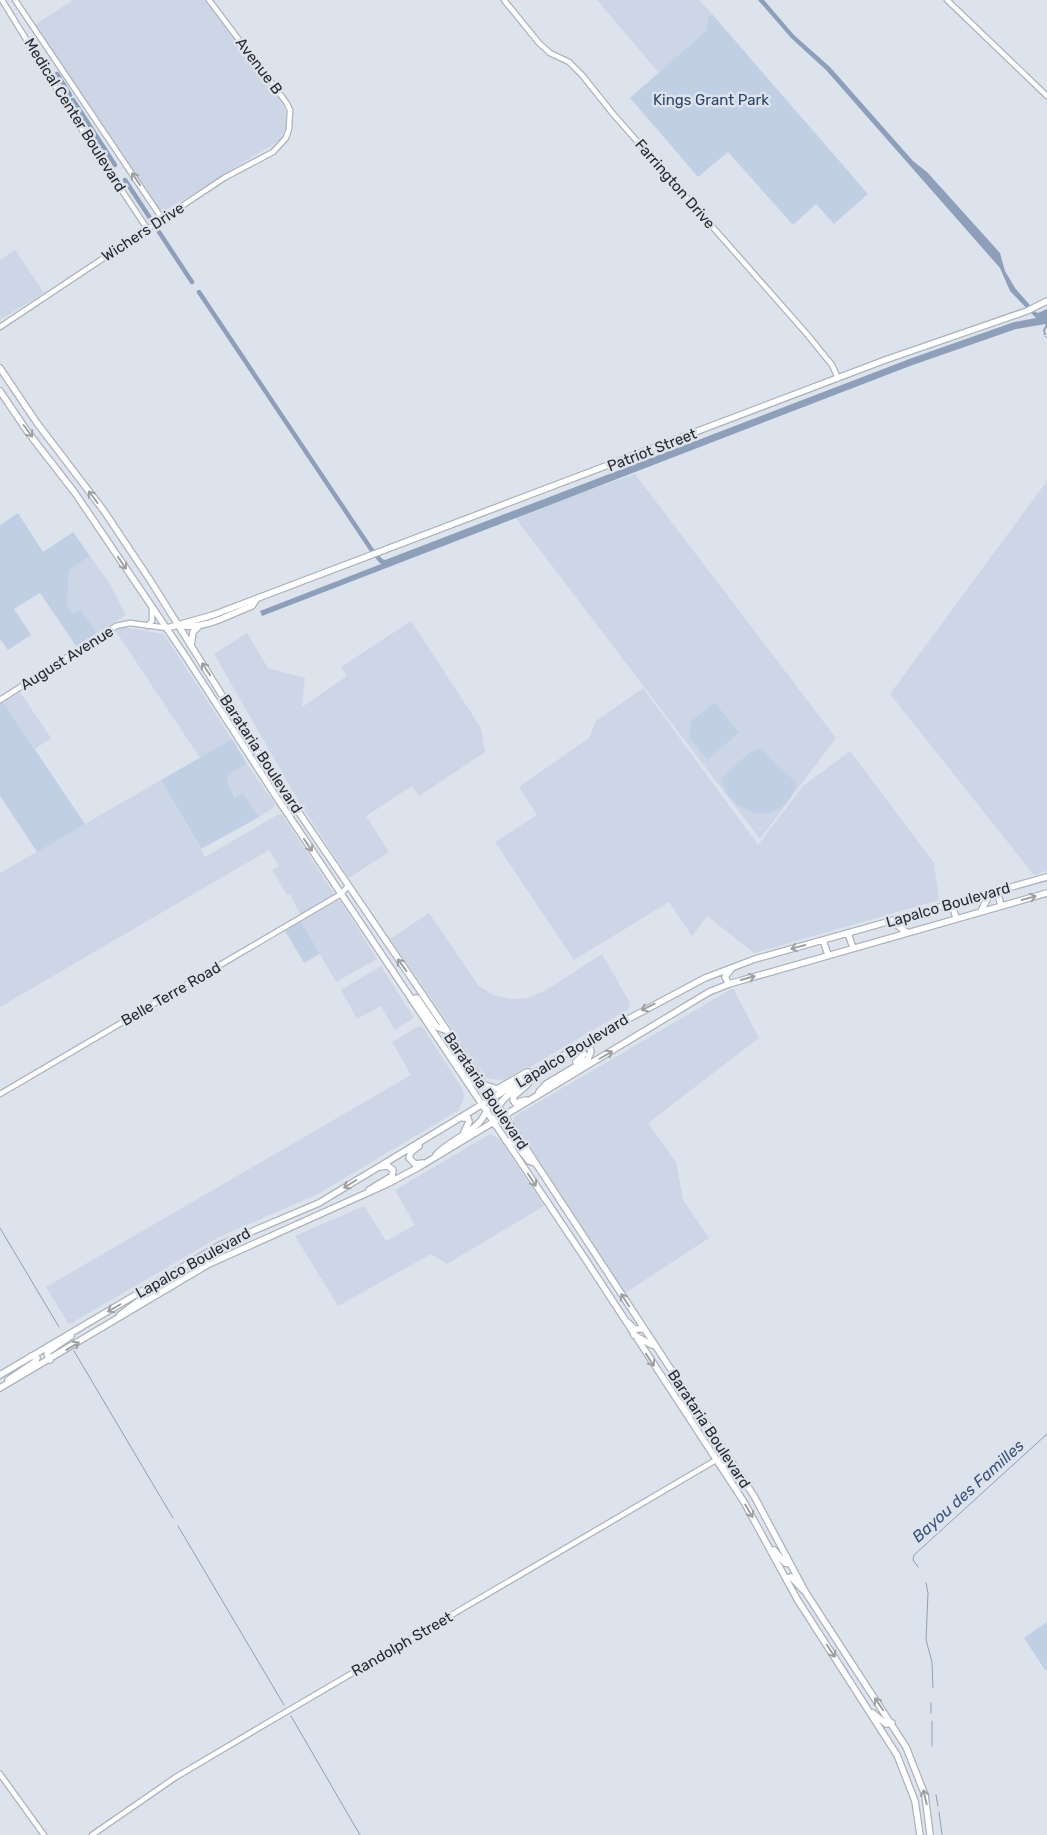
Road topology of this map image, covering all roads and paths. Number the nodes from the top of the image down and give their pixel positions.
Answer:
1 (2, 0) edge
2 (209, 0) edge
3 (504, 0) edge
4 (947, 0) edge
5 (16, 2) edge
6 (1047, 96) edge
7 (286, 138) joint
8 (163, 220) junction
9 (148, 230) junction
10 (1047, 301) edge
11 (0, 328) edge
12 (0, 368) edge
13 (838, 378) junction
14 (0, 391) edge
15 (256, 599) junction
16 (152, 606) junction
17 (178, 625) junction
18 (147, 626) junction
19 (199, 626) junction
20 (167, 628) junction
21 (191, 645) junction
22 (0, 700) edge
23 (277, 798) junction
24 (294, 804) junction
25 (283, 807) junction
26 (299, 812) junction
27 (1047, 877) edge
28 (348, 886) junction
29 (352, 892) junction
30 (997, 892) junction
31 (1047, 893) edge
32 (341, 894) junction
33 (990, 894) junction
34 (952, 904) junction
35 (1001, 905) junction
36 (981, 911) junction
37 (956, 918) junction
38 (896, 920) junction
39 (906, 932) junction
40 (848, 933) junction
41 (823, 940) junction
42 (853, 948) junction
43 (828, 955) junction
44 (734, 966) junction
45 (729, 984) junction
46 (405, 990) junction
47 (422, 993) junction
48 (411, 999) junction
49 (445, 1030) junction
50 (586, 1041) junction
51 (446, 1050) junction
52 (573, 1050) junction
53 (534, 1073) junction
54 (559, 1076) junction
55 (530, 1081) junction
56 (481, 1082) junction
57 (0, 1094) edge
58 (534, 1097) junction
59 (491, 1100) junction
60 (482, 1105) junction
61 (498, 1106) junction
62 (486, 1111) junction
63 (504, 1117) junction
64 (461, 1118) junction
65 (495, 1123) junction
66 (438, 1131) junction
67 (461, 1135) junction
68 (506, 1141) junction
69 (433, 1159) junction
70 (425, 1163) junction
71 (535, 1163) junction
72 (376, 1167) junction
73 (359, 1197) junction
74 (544, 1199) junction
75 (561, 1203) junction
76 (550, 1207) junction
77 (567, 1212) junction
78 (577, 1247) junction
79 (593, 1251) junction
80 (584, 1257) junction
81 (599, 1261) junction
82 (139, 1293) junction
83 (623, 1318) junction
84 (113, 1322) junction
85 (84, 1325) junction
86 (644, 1329) junction
87 (634, 1335) junction
88 (654, 1346) junction
89 (31, 1356) junction
90 (50, 1360) junction
91 (0, 1375) edge
92 (3, 1386) edge
93 (677, 1402) junction
94 (698, 1412) junction
95 (716, 1460) junction
96 (742, 1479) junction
97 (769, 1544) junction
98 (790, 1564) junction
99 (786, 1578) junction
100 (806, 1593) junction
101 (871, 1712) junction
102 (892, 1723) junction
103 (0, 1774) edge
104 (919, 1822) junction
105 (44, 1835) edge
106 (92, 1835) edge
107 (920, 1835) edge
108 (929, 1835) edge

1 - 9 street, Medical Center Boulevard
2 - 7 street, Avenue B
3 - 13 street, Farrington Drive
4 - 6 street
8 -> 5 street, Medical Center Boulevard
7 - 8 street, Wichers Drive
8 - 9 street, Wichers Drive
9 - 11 street, Wichers Drive
10 - 13 main road, Patriot Street
17 -> 12 main road, Barataria Boulevard
13 - 15 main road, Patriot Street
14 -> 16 main road, Barataria Boulevard
15 - 17 main road, Patriot Street
15 - 19 main road, Patriot Street
16 - 18 street
16 - 20 main road, Barataria Boulevard
17 - 19 main road, Patriot Street
17 - 20 main road, Patriot Street
17 - 21 main road, Barataria Boulevard
18 - 20 street, August Avenue
18 - 22 street, August Avenue
19 - 21 main road
20 - 23 main road, Barataria Boulevard
24 -> 21 main road, Barataria Boulevard
23 - 24 main road
23 - 25 main road, Barataria Boulevard
24 - 26 main road, Barataria Boulevard
25 - 26 main road
25 -> 32 main road, Barataria Boulevard
26 - 28 main road, Barataria Boulevard
27 - 30 main road, Lapalco Boulevard
28 - 29 main road, Barataria Boulevard
28 - 32 street
29 - 32 street
47 -> 29 main road, Barataria Boulevard
30 - 33 main road, Lapalco Boulevard
30 - 35 main road
35 -> 31 main road, Lapalco Boulevard
32 - 46 main road, Barataria Boulevard
32 - 57 street, Belle Terre Road
33 - 34 main road, Lapalco Boulevard
33 - 36 main road
34 - 37 main road
34 - 38 main road, Lapalco Boulevard
35 - 36 main road, Lapalco Boulevard
36 - 37 main road, Lapalco Boulevard
37 - 39 main road, Lapalco Boulevard
38 - 39 main road
38 - 40 main road, Lapalco Boulevard
39 - 42 main road, Lapalco Boulevard
40 - 41 main road, Lapalco Boulevard
40 - 42 main road
41 - 43 main road
41 -> 44 main road, Lapalco Boulevard
42 - 43 main road, Lapalco Boulevard
45 -> 43 main road, Lapalco Boulevard
44 - 45 main road
44 -> 50 main road, Lapalco Boulevard
58 -> 45 main road, Lapalco Boulevard
46 - 47 main road
46 - 48 main road, Barataria Boulevard
47 - 49 main road, Barataria Boulevard
48 - 49 main road
48 - 51 main road, Barataria Boulevard
49 - 56 main road, Barataria Boulevard
50 - 52 main road, Lapalco Boulevard
50 - 54 main road
51 - 56 main road
51 - 60 main road, Barataria Boulevard
52 - 53 main road, Lapalco Boulevard
52 - 54 main road
53 - 55 main road
53 - 56 main road
53 - 59 main road, Lapalco Boulevard
54 - 58 main road
55 - 58 main road
55 - 61 main road
56 - 59 main road, Barataria Boulevard
58 - 63 main road, Lapalco Boulevard
59 - 60 main road, Lapalco Boulevard
59 - 61 main road, Barataria Boulevard
59 - 62 main road
60 - 62 main road, Barataria Boulevard
60 - 64 main road, Lapalco Boulevard
61 - 63 main road, Barataria Boulevard
61 - 65 main road
62 - 65 main road, Barataria Boulevard
62 - 67 main road
63 - 65 main road, Lapalco Boulevard
63 - 71 main road, Barataria Boulevard
64 - 66 main road, Lapalco Boulevard
64 - 67 main road
65 - 68 main road, Barataria Boulevard
65 - 69 main road, Lapalco Boulevard
66 - 70 main road
66 - 72 main road, Lapalco Boulevard
67 - 69 main road
68 - 71 main road
68 -> 74 main road, Barataria Boulevard
69 - 70 main road, Lapalco Boulevard
70 - 73 main road, Lapalco Boulevard
71 - 75 main road, Barataria Boulevard
72 - 73 main road
72 -> 82 main road, Lapalco Boulevard
73 - 84 main road, Lapalco Boulevard
74 - 75 main road
74 - 76 main road, Barataria Boulevard
75 - 77 main road, Barataria Boulevard
76 - 77 main road
76 - 78 main road, Barataria Boulevard
77 - 79 main road, Barataria Boulevard
78 - 79 main road
78 - 80 main road, Barataria Boulevard
79 - 81 main road, Barataria Boulevard
80 - 81 main road
80 - 83 main road, Barataria Boulevard
86 -> 81 main road, Barataria Boulevard
82 - 84 main road
82 -> 85 main road, Lapalco Boulevard
83 - 86 main road
83 - 87 main road, Barataria Boulevard
90 -> 84 main road, Lapalco Boulevard
85 - 89 main road, Lapalco Boulevard
85 - 90 main road
86 - 88 main road, Barataria Boulevard
87 - 88 main road
87 -> 93 main road, Barataria Boulevard
88 - 94 main road, Barataria Boulevard
89 - 91 main road, Lapalco Boulevard
89 - 92 main road
90 - 92 main road, Lapalco Boulevard
93 - 94 main road
93 - 95 main road, Barataria Boulevard
94 - 96 main road, Barataria Boulevard
95 - 96 main road
95 -> 97 main road, Barataria Boulevard
95 - 106 street, Randolph Street
96 - 98 main road, Barataria Boulevard
97 - 98 main road
97 - 99 main road, Barataria Boulevard
98 - 100 main road, Barataria Boulevard
99 - 100 main road
99 -> 101 main road, Barataria Boulevard
102 -> 100 main road, Barataria Boulevard
101 - 102 main road
101 - 104 main road, Barataria Boulevard
108 -> 102 main road, Barataria Boulevard
103 - 105 street
104 - 107 main road, Barataria Boulevard
104 - 108 main road

